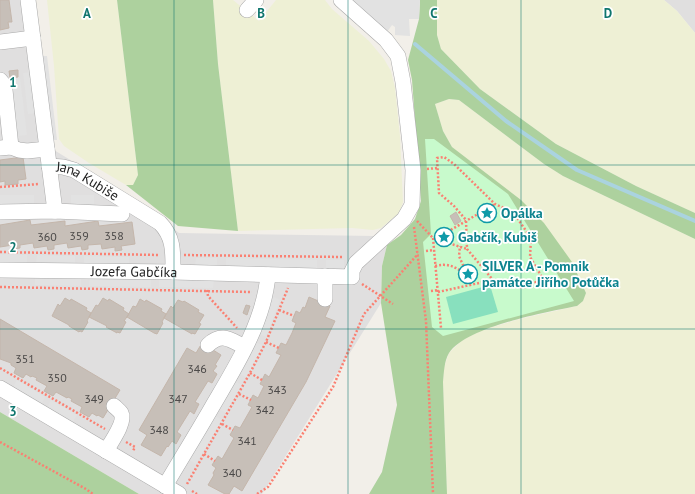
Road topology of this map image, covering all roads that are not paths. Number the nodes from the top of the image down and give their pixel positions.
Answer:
1 (28, 0) edge
2 (341, 0) edge
3 (33, 38) junction
4 (0, 42) edge
5 (0, 80) edge
6 (6, 147) edge
7 (47, 149) junction
8 (49, 166) junction
9 (55, 211) junction
10 (0, 212) edge
11 (122, 214) dead end
12 (0, 270) edge
13 (173, 272) junction
14 (268, 275) junction
15 (325, 276) junction
16 (325, 299) dead end
17 (247, 344) junction
18 (208, 345) dead end
19 (0, 388) edge
20 (114, 406) dead end
21 (106, 451) junction
22 (165, 486) junction
23 (185, 491) edge

1 - 3 street, Jana Kubiše
2 - 15 street, Jozefa Gabčíka
3 - 4 street
3 - 7 street, Jana Kubiše
5 - 6 street
6 - 7 street
7 - 8 street, Jana Kubiše
8 - 9 street
8 - 13 street, Jana Kubiše
9 - 10 street
9 - 11 street
12 - 13 street, Jozefa Gabčíka
13 - 14 street, Jozefa Gabčíka
14 - 15 street, Jozefa Gabčíka
14 - 17 street
15 - 16 street
17 - 18 street
17 - 22 street
19 - 21 street
20 - 21 street
21 - 22 street
22 - 23 street

